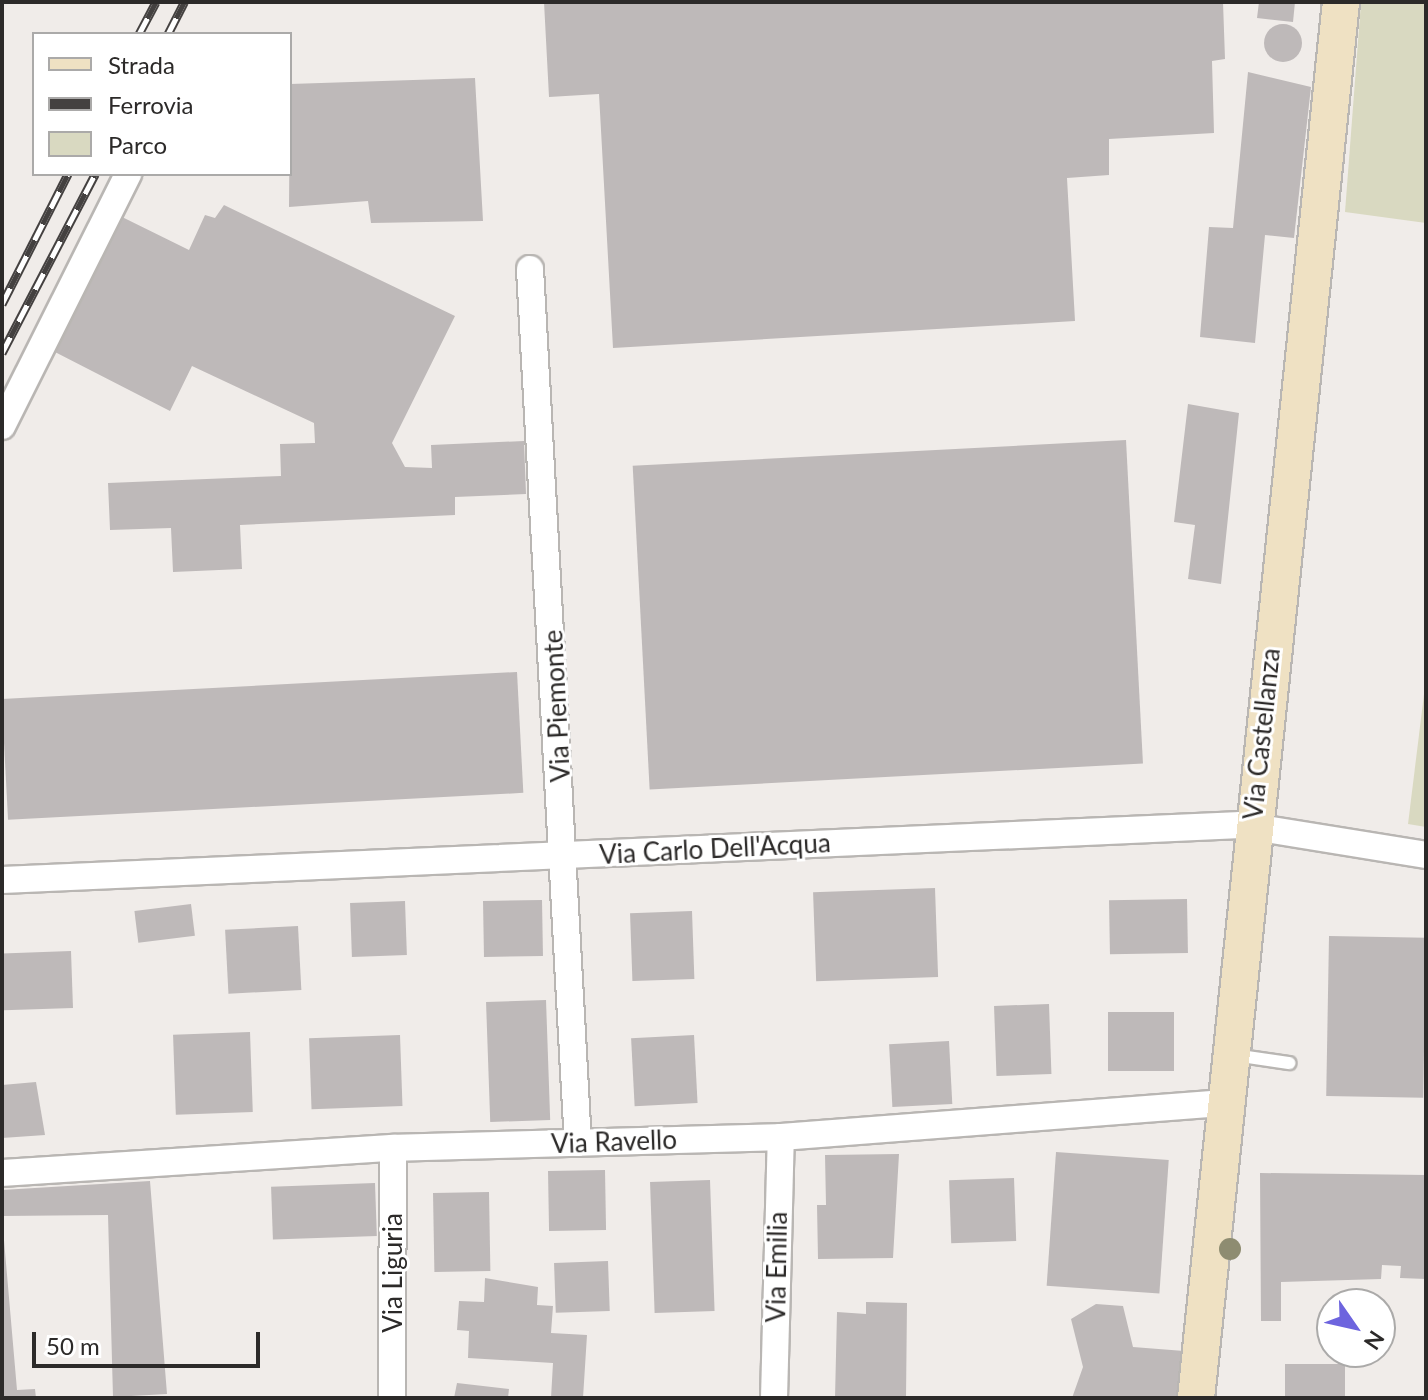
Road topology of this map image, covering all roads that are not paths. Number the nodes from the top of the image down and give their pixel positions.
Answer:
1 (1341, 2) edge
2 (127, 176) edge
3 (530, 269) dead end
4 (2, 426) edge
5 (1252, 826) junction
6 (1426, 855) edge
7 (566, 856) junction
8 (2, 880) edge
9 (1230, 1054) junction
10 (1289, 1063) dead end
11 (1225, 1103) junction
12 (781, 1137) junction
13 (578, 1143) junction
14 (393, 1148) junction
15 (2, 1173) edge
16 (392, 1398) edge
17 (774, 1398) edge
18 (1196, 1398) edge

1 - 5 street, Via Castellanza
2 - 4 street
3 - 7 street, Via Piemonte
5 - 6 street, Via Carlo Dell'Acqua
5 - 7 street, Via Carlo Dell'Acqua
5 - 9 street, Via Castellanza
7 - 8 street, Via Carlo Dell'Acqua
7 - 13 street, Via Piemonte
9 - 10 lane
9 - 11 street, Via Castellanza
11 - 12 street, Via Ravello
11 - 18 street, Via Castellanza
12 - 13 street, Via Ravello
12 - 17 street, Via Emilia
13 - 14 street, Via Ravello
14 - 15 street, Via Ravello
14 - 16 street, Via Liguria

